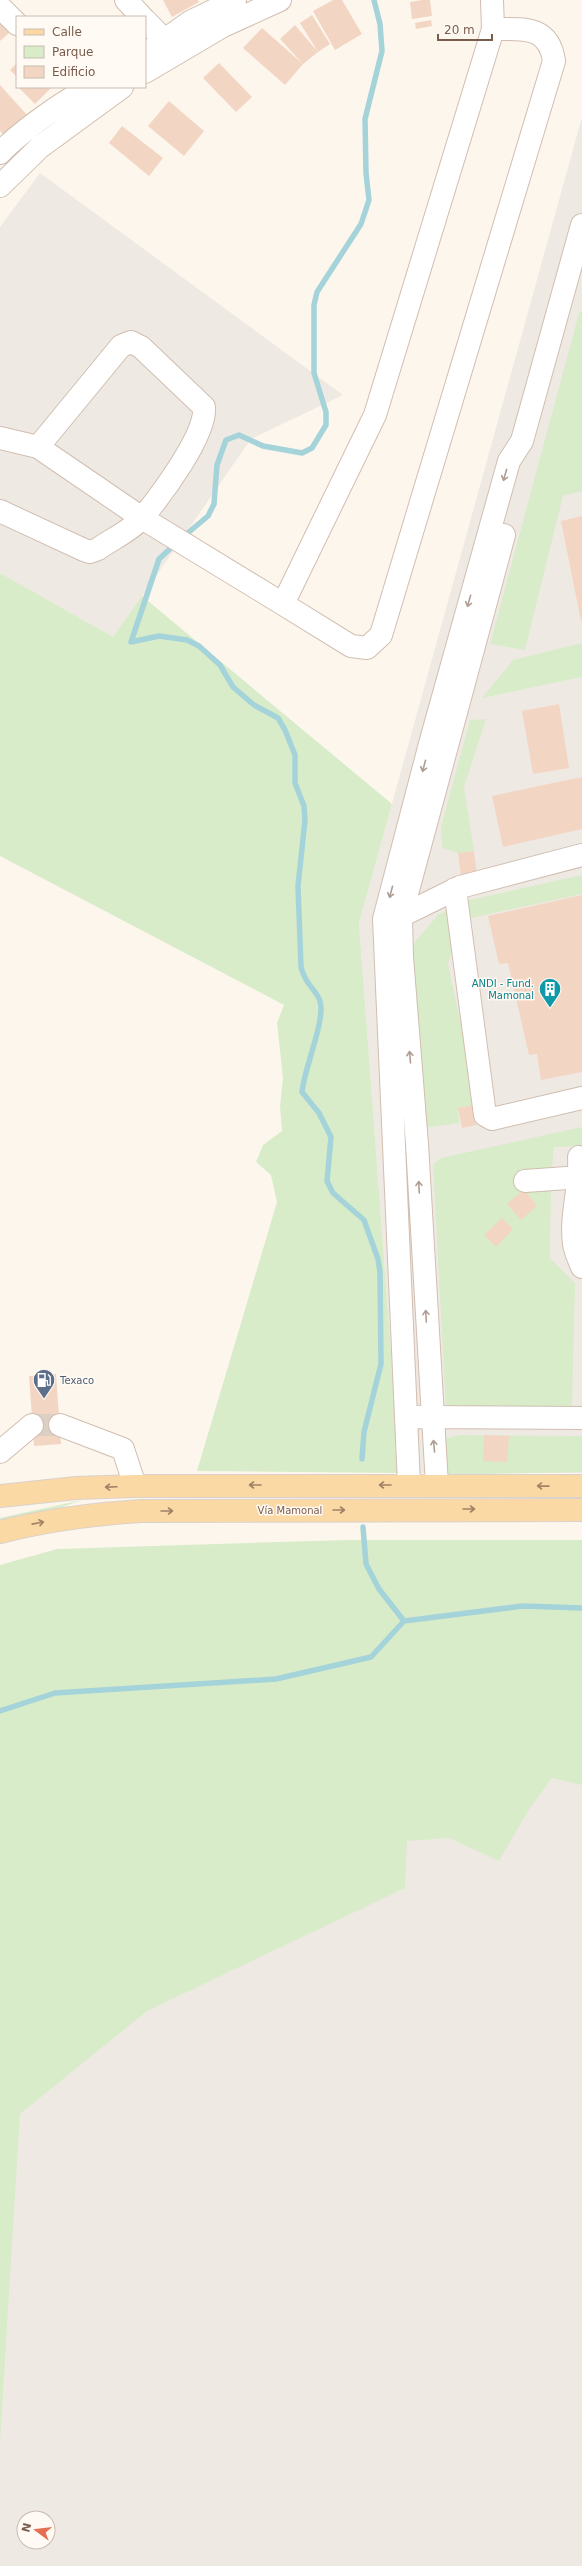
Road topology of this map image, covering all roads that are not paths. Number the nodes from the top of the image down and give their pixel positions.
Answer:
1 (126, 0) edge
2 (235, 0) edge
3 (280, 0) edge
4 (492, 0) edge
5 (0, 7) edge
6 (141, 16) edge
7 (146, 21) edge
8 (16, 23) edge
9 (493, 29) junction
10 (170, 46) junction
11 (146, 54) edge
12 (146, 71) edge
13 (115, 88) edge
14 (89, 92) edge
15 (0, 152) edge
16 (0, 186) edge
17 (582, 225) edge
18 (576, 269) edge
19 (0, 438) edge
20 (38, 447) junction
21 (0, 510) edge
22 (142, 518) junction
23 (283, 604) junction
24 (582, 855) edge
25 (455, 889) junction
26 (393, 917) junction
27 (582, 1098) edge
28 (417, 1144) junction
29 (393, 1148) junction
30 (525, 1181) dead end
31 (582, 1267) edge
32 (405, 1417) junction
33 (432, 1417) junction
34 (582, 1418) edge
35 (32, 1425) tunnel mouth
36 (60, 1425) tunnel mouth
37 (0, 1452) edge
38 (409, 1485) junction
39 (437, 1485) junction
40 (135, 1486) junction
41 (582, 1486) edge
42 (0, 1496) edge
43 (582, 1510) edge
44 (0, 1532) edge

1 - 6 street
2 - 10 street
3 - 10 street
4 - 9 street
5 - 8 street
7 - 10 street
9 - 23 street
9 - 23 street
10 - 11 street
10 - 12 street
13 - 14 street
14 - 15 street
14 - 16 street
17 - 18 street
18 - 26 street
19 - 20 street
20 - 22 street
20 - 22 street
21 - 22 street
22 - 23 street
24 - 25 street
25 - 26 street
25 - 27 street
28 -> 26 street
26 - 29 street
28 - 29 street
33 -> 28 street
29 - 32 street
30 - 31 street
32 - 33 street
32 - 38 street
33 - 34 street
39 -> 33 street
35 - 37 street
36 - 40 street
38 - 39 main road
38 -> 40 main road
41 -> 39 main road
40 -> 42 main road
44 -> 43 main road, Vía Mamonal

